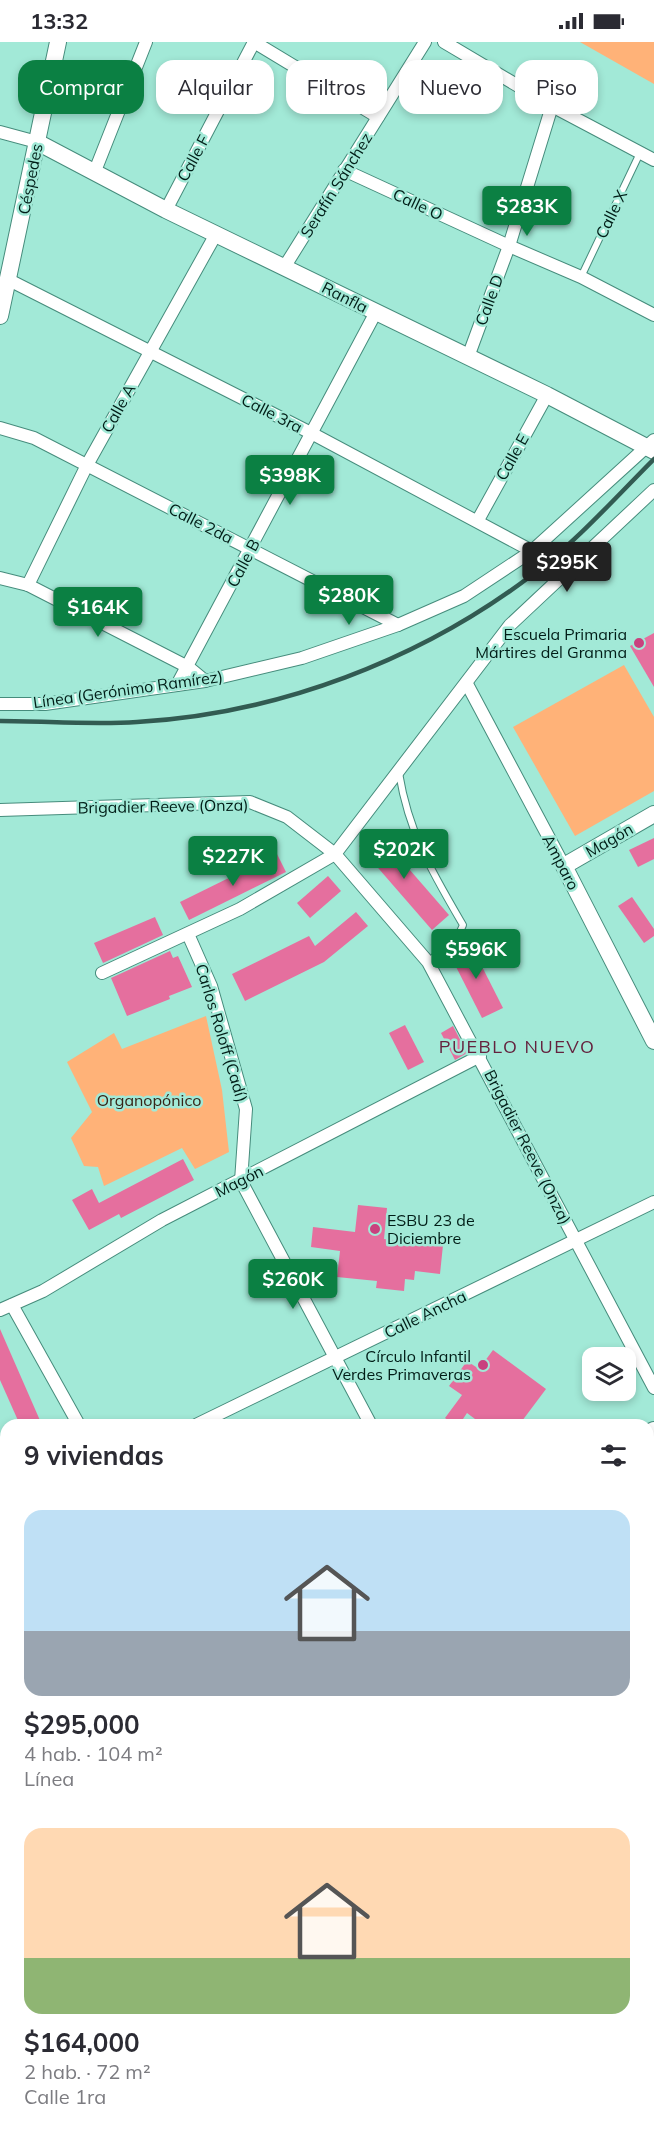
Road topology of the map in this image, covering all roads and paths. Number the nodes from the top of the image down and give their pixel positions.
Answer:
1 (58, 42) edge
2 (146, 42) edge
3 (254, 42) edge
4 (425, 42) edge
5 (444, 42) edge
6 (515, 84) edge
7 (549, 114) edge
8 (567, 114) edge
9 (378, 117) junction
10 (0, 132) edge
11 (37, 142) junction
12 (641, 152) junction
13 (654, 160) edge
14 (345, 170) junction
15 (95, 171) junction
16 (166, 210) junction
17 (216, 234) junction
18 (508, 246) junction
19 (285, 266) junction
20 (7, 270) edge
21 (581, 277) junction
22 (376, 312) junction
23 (654, 315) edge
24 (0, 316) edge
25 (150, 350) junction
26 (468, 357) junction
27 (547, 395) junction
28 (0, 428) edge
29 (313, 434) junction
30 (652, 446) edge
31 (87, 465) junction
32 (654, 490) edge
33 (478, 520) junction
34 (250, 548) junction
35 (532, 551) junction
36 (0, 578) edge
37 (28, 585) junction
38 (398, 626) junction
39 (188, 667) junction
40 (205, 681) junction
41 (467, 684) junction
42 (177, 685) junction
43 (0, 704) edge
44 (398, 770) junction
45 (0, 810) edge
46 (654, 814) edge
47 (335, 854) junction
48 (564, 866) junction
49 (188, 934) junction
50 (428, 962) junction
51 (102, 974) dead end
52 (654, 1041) edge
53 (480, 1056) junction
54 (242, 1181) junction
55 (654, 1202) edge
56 (576, 1240) junction
57 (6, 1307) edge
58 (336, 1357) junction
59 (654, 1388) edge
60 (75, 1419) edge
61 (208, 1419) edge
62 (368, 1419) edge

1 - 11 street, Céspedes
2 - 15 street
3 - 9 street
3 - 16 street, Calle F
4 - 9 street, Serafín Sánchez
5 - 6 street
7 - 18 street, Calle D
8 - 12 street
9 - 14 street, Serafín Sánchez
10 - 11 street
11 - 15 street, Ranfla
11 - 20 street, Céspedes
12 - 13 street
12 - 21 lane, Calle X
14 - 18 street, Calle O
14 - 19 street, Serafín Sánchez
15 - 16 street, Ranfla
16 - 17 street, Ranfla
17 - 19 street, Ranfla
17 - 25 street, Calle A
18 - 21 street, Calle O
18 - 26 street, Calle D
19 - 22 street, Ranfla
20 - 24 street, Céspedes
20 - 25 street, Calle 3ra
21 - 23 street, Calle O
22 - 26 street, Ranfla
22 - 29 street, Calle B
25 - 29 street, Calle 3ra
25 - 31 street, Calle A
26 - 27 street, Ranfla
27 - 30 street, Ranfla
27 - 33 street, Calle E
28 - 31 street, Calle 2da
29 - 33 street, Calle 3ra
29 - 34 street, Calle B
30 - 35 street, Línea (Gerónimo Ramírez)
31 - 34 street, Calle 2da
31 - 37 street, Calle A
32 - 41 street
33 - 35 street, Calle 3ra
34 - 38 street, Calle 2da
34 - 39 street, Calle B
35 - 38 street, Línea (Gerónimo Ramírez)
36 - 37 street
37 - 39 street
38 - 40 street, Línea (Gerónimo Ramírez)
39 - 40 street
39 - 42 street, Calle B
40 - 42 street, Línea (Gerónimo Ramírez)
41 - 44 street
41 - 48 street, Amparo
42 - 43 street, Línea (Gerónimo Ramírez)
44 - 47 street
44 - 50 lane
45 - 47 street, Brigadier Reeve (Onza)
46 - 48 street, Magón
47 - 49 street
47 - 50 street, Brigadier Reeve (Onza)
48 - 52 street, Amparo
49 - 51 street
49 - 54 street, Carlos Roloff (Cadí)
50 - 53 street, Brigadier Reeve (Onza)
53 - 54 street, Magón
53 - 56 street, Brigadier Reeve (Onza)
54 - 57 street, Magón
54 - 58 street
55 - 56 street, Calle Ancha
56 - 58 street, Calle Ancha
56 - 59 street, Brigadier Reeve (Onza)
57 - 60 street
58 - 61 street, Calle Ancha
58 - 62 street

